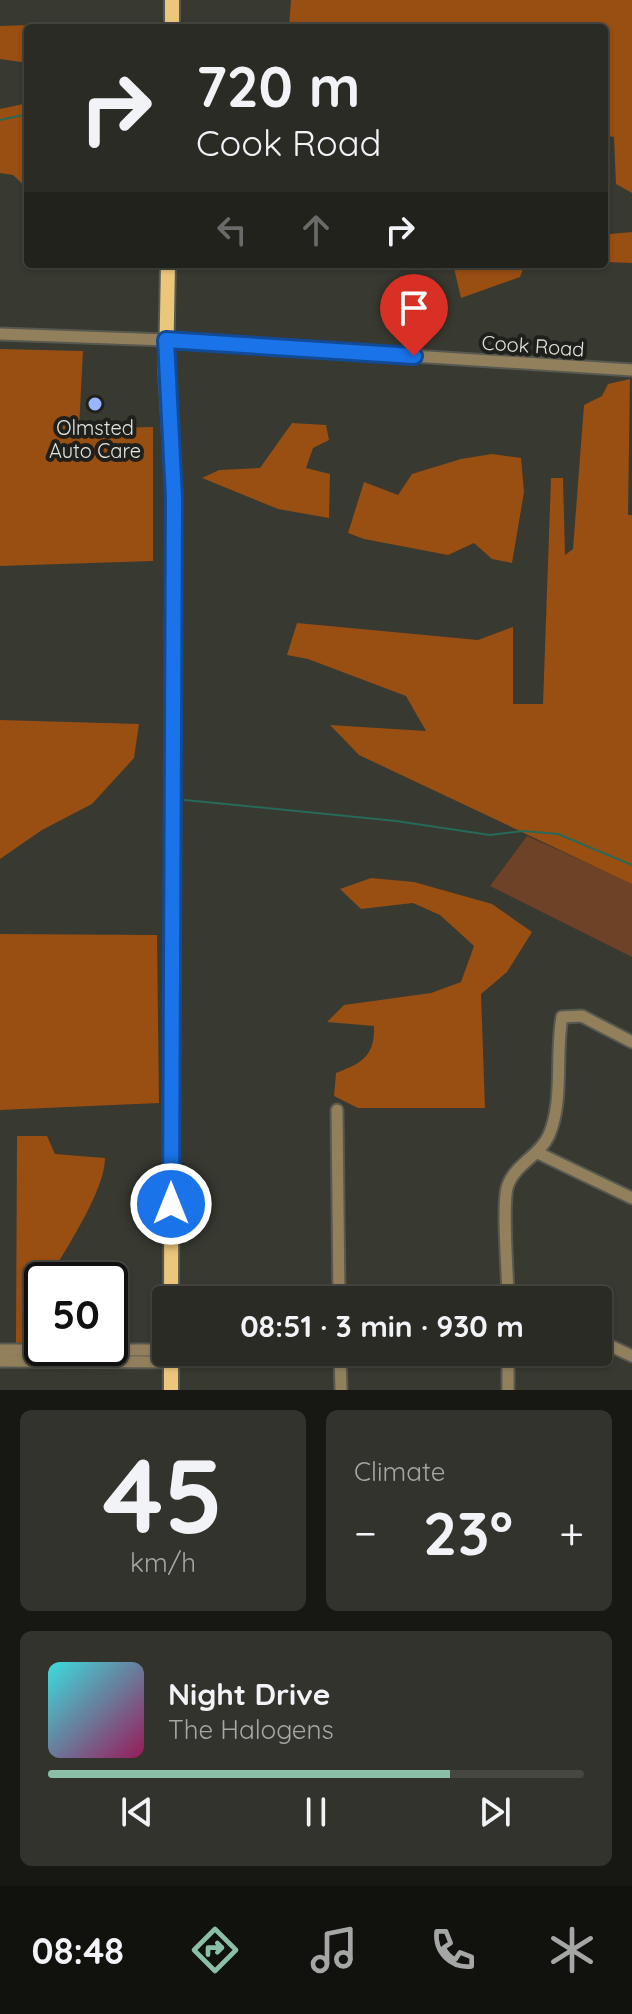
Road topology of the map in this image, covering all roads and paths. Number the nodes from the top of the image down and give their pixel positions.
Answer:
1 (172, 0) edge
2 (172, 24) edge
3 (168, 268) edge
4 (0, 334) edge
5 (166, 340) junction
6 (632, 370) edge
7 (632, 1042) edge
8 (337, 1110) dead end
9 (538, 1153) junction
10 (632, 1198) edge
11 (171, 1286) edge
12 (339, 1286) edge
13 (509, 1286) edge
14 (612, 1347) edge
15 (0, 1350) edge
16 (152, 1354) edge
17 (152, 1356) edge
18 (632, 1356) edge
19 (0, 1361) edge
20 (170, 1366) edge
21 (340, 1366) edge
22 (508, 1366) edge
23 (171, 1390) edge
24 (341, 1390) edge
25 (508, 1390) edge

1 - 2 main road
3 - 5 main road
4 - 5 street, Cook Road
5 - 6 street, Cook Road
5 - 11 main road
7 - 9 street
8 - 12 street
9 - 10 street
9 - 13 street
14 - 18 street
15 - 16 street
17 - 19 street
20 - 23 main road
21 - 24 street
22 - 25 street

